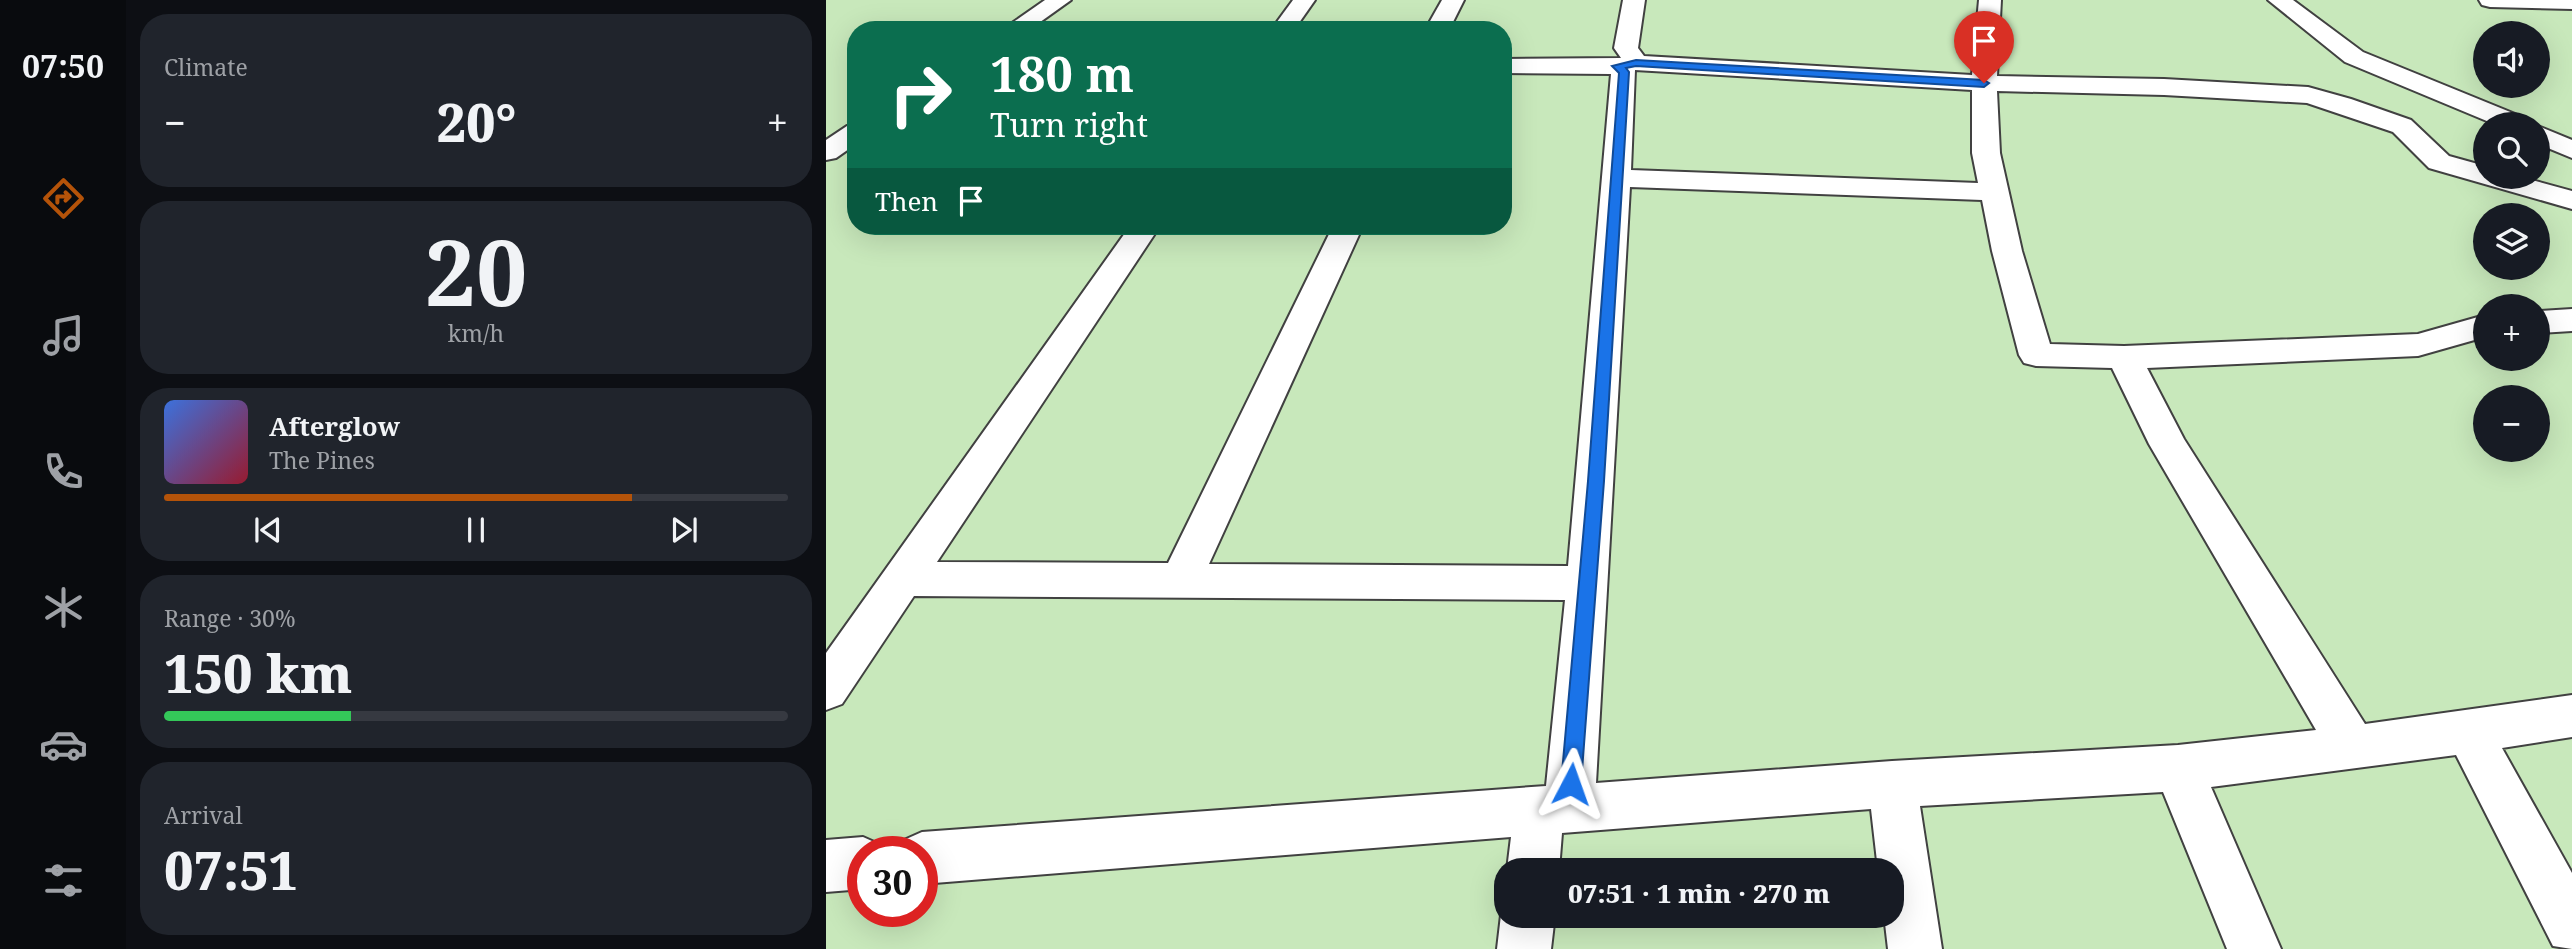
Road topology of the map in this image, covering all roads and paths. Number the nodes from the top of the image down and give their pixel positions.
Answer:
1 (1060, 0) edge
2 (1304, 0) edge
3 (1453, 0) edge
4 (1634, 0) edge
5 (1990, 0) edge
6 (2279, 0) edge
7 (2490, 0) edge
8 (2572, 2) edge
9 (1027, 21) edge
10 (1289, 21) edge
11 (1442, 21) edge
12 (1627, 65) junction
13 (1512, 66) edge
14 (1984, 83) junction
15 (2487, 112) edge
16 (847, 138) edge
17 (2550, 140) edge
18 (2572, 150) edge
19 (826, 152) edge
20 (2473, 172) edge
21 (1617, 178) junction
22 (2533, 189) edge
23 (1994, 192) junction
24 (2572, 200) edge
25 (1139, 235) edge
26 (1344, 235) edge
27 (2572, 320) edge
28 (2550, 321) edge
29 (2473, 329) edge
30 (2124, 358) junction
31 (902, 579) junction
32 (1181, 580) junction
33 (1587, 583) junction
34 (826, 690) edge
35 (2572, 716) edge
36 (2468, 731) junction
37 (2353, 748) junction
38 (2178, 768) junction
39 (1892, 784) junction
40 (1554, 810) junction
41 (938, 858) edge
42 (1537, 858) edge
43 (847, 864) edge
44 (826, 866) edge
45 (2572, 927) edge
46 (1526, 928) edge
47 (1524, 949) edge
48 (1915, 949) edge
49 (2254, 949) edge

1 - 9 street
2 - 10 street
3 - 11 street
4 - 12 street
5 - 14 street
6 - 15 street
7 - 8 street
12 - 13 street
12 - 14 street
12 - 21 street
14 - 20 street
14 - 23 street
16 - 19 street
17 - 18 street
21 - 23 street
21 - 33 street
22 - 24 street
23 - 30 street
25 - 31 street
26 - 32 street
27 - 28 street
29 - 30 street
30 - 37 street
31 - 32 street
31 - 34 street
32 - 33 street
33 - 40 street
35 - 36 street
36 - 37 street
36 - 45 street
37 - 38 street
38 - 39 street
38 - 49 street
39 - 40 street
39 - 48 street
40 - 41 street
40 - 42 street
43 - 44 street
46 - 47 street

